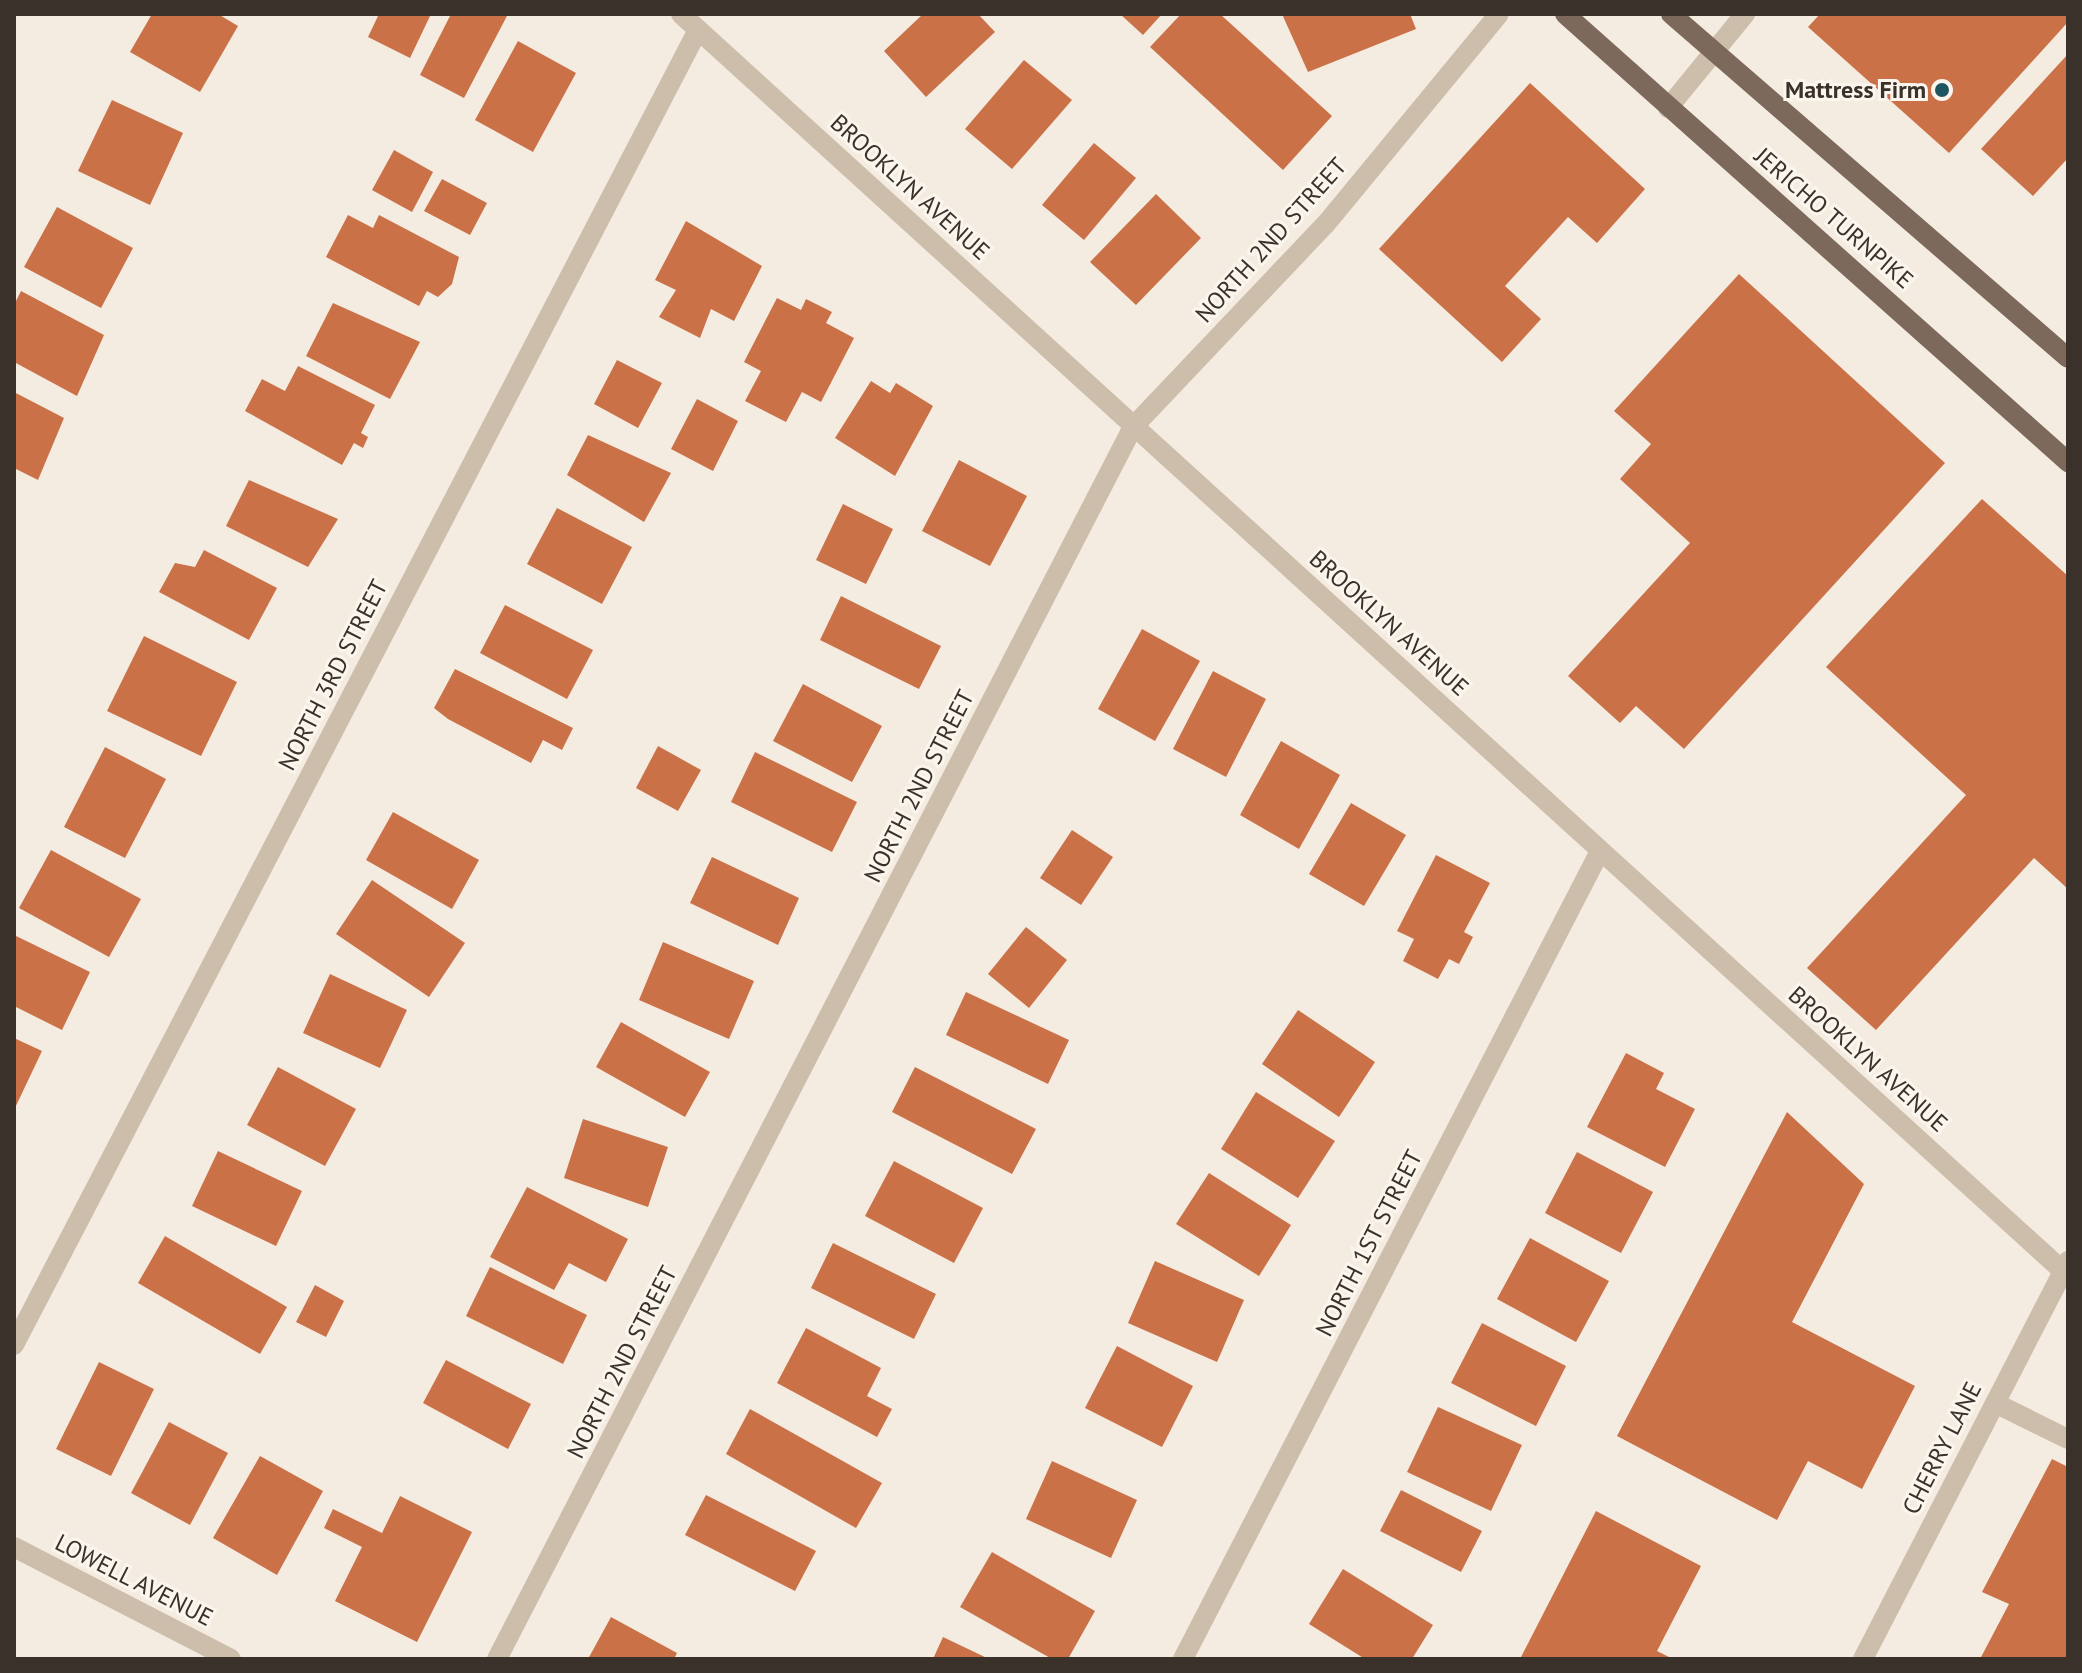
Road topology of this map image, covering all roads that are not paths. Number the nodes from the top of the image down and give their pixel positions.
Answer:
1 (681, 14) edge
2 (1499, 14) edge
3 (1565, 14) edge
4 (1671, 14) edge
5 (1745, 14) edge
6 (698, 30) junction
7 (1712, 51) junction
8 (1668, 108) junction
9 (2068, 358) edge
10 (1133, 427) junction
11 (2068, 462) edge
12 (1600, 851) junction
13 (2065, 1266) edge
14 (14, 1345) edge
15 (1995, 1403) junction
16 (2068, 1439) edge
17 (14, 1547) edge
18 (231, 1659) edge
19 (497, 1659) edge
20 (1183, 1659) edge
21 (1863, 1659) edge

1 - 6 street, BROOKLYN AVENUE
2 - 10 street, NORTH 2ND STREET
3 - 8 main road, JERICHO TURNPIKE
4 - 7 main road, JERICHO TURNPIKE
5 - 7 street
6 - 10 street, BROOKLYN AVENUE
6 - 14 street, NORTH 3RD STREET
7 - 8 street
7 - 9 main road, JERICHO TURNPIKE
8 - 11 main road, JERICHO TURNPIKE
10 - 12 street, BROOKLYN AVENUE
10 - 19 street, NORTH 2ND STREET
12 - 13 street, BROOKLYN AVENUE
12 - 20 street, NORTH 1ST STREET
13 - 15 street, CHERRY LANE
15 - 16 street
15 - 21 street, CHERRY LANE
17 - 18 street, LOWELL AVENUE

